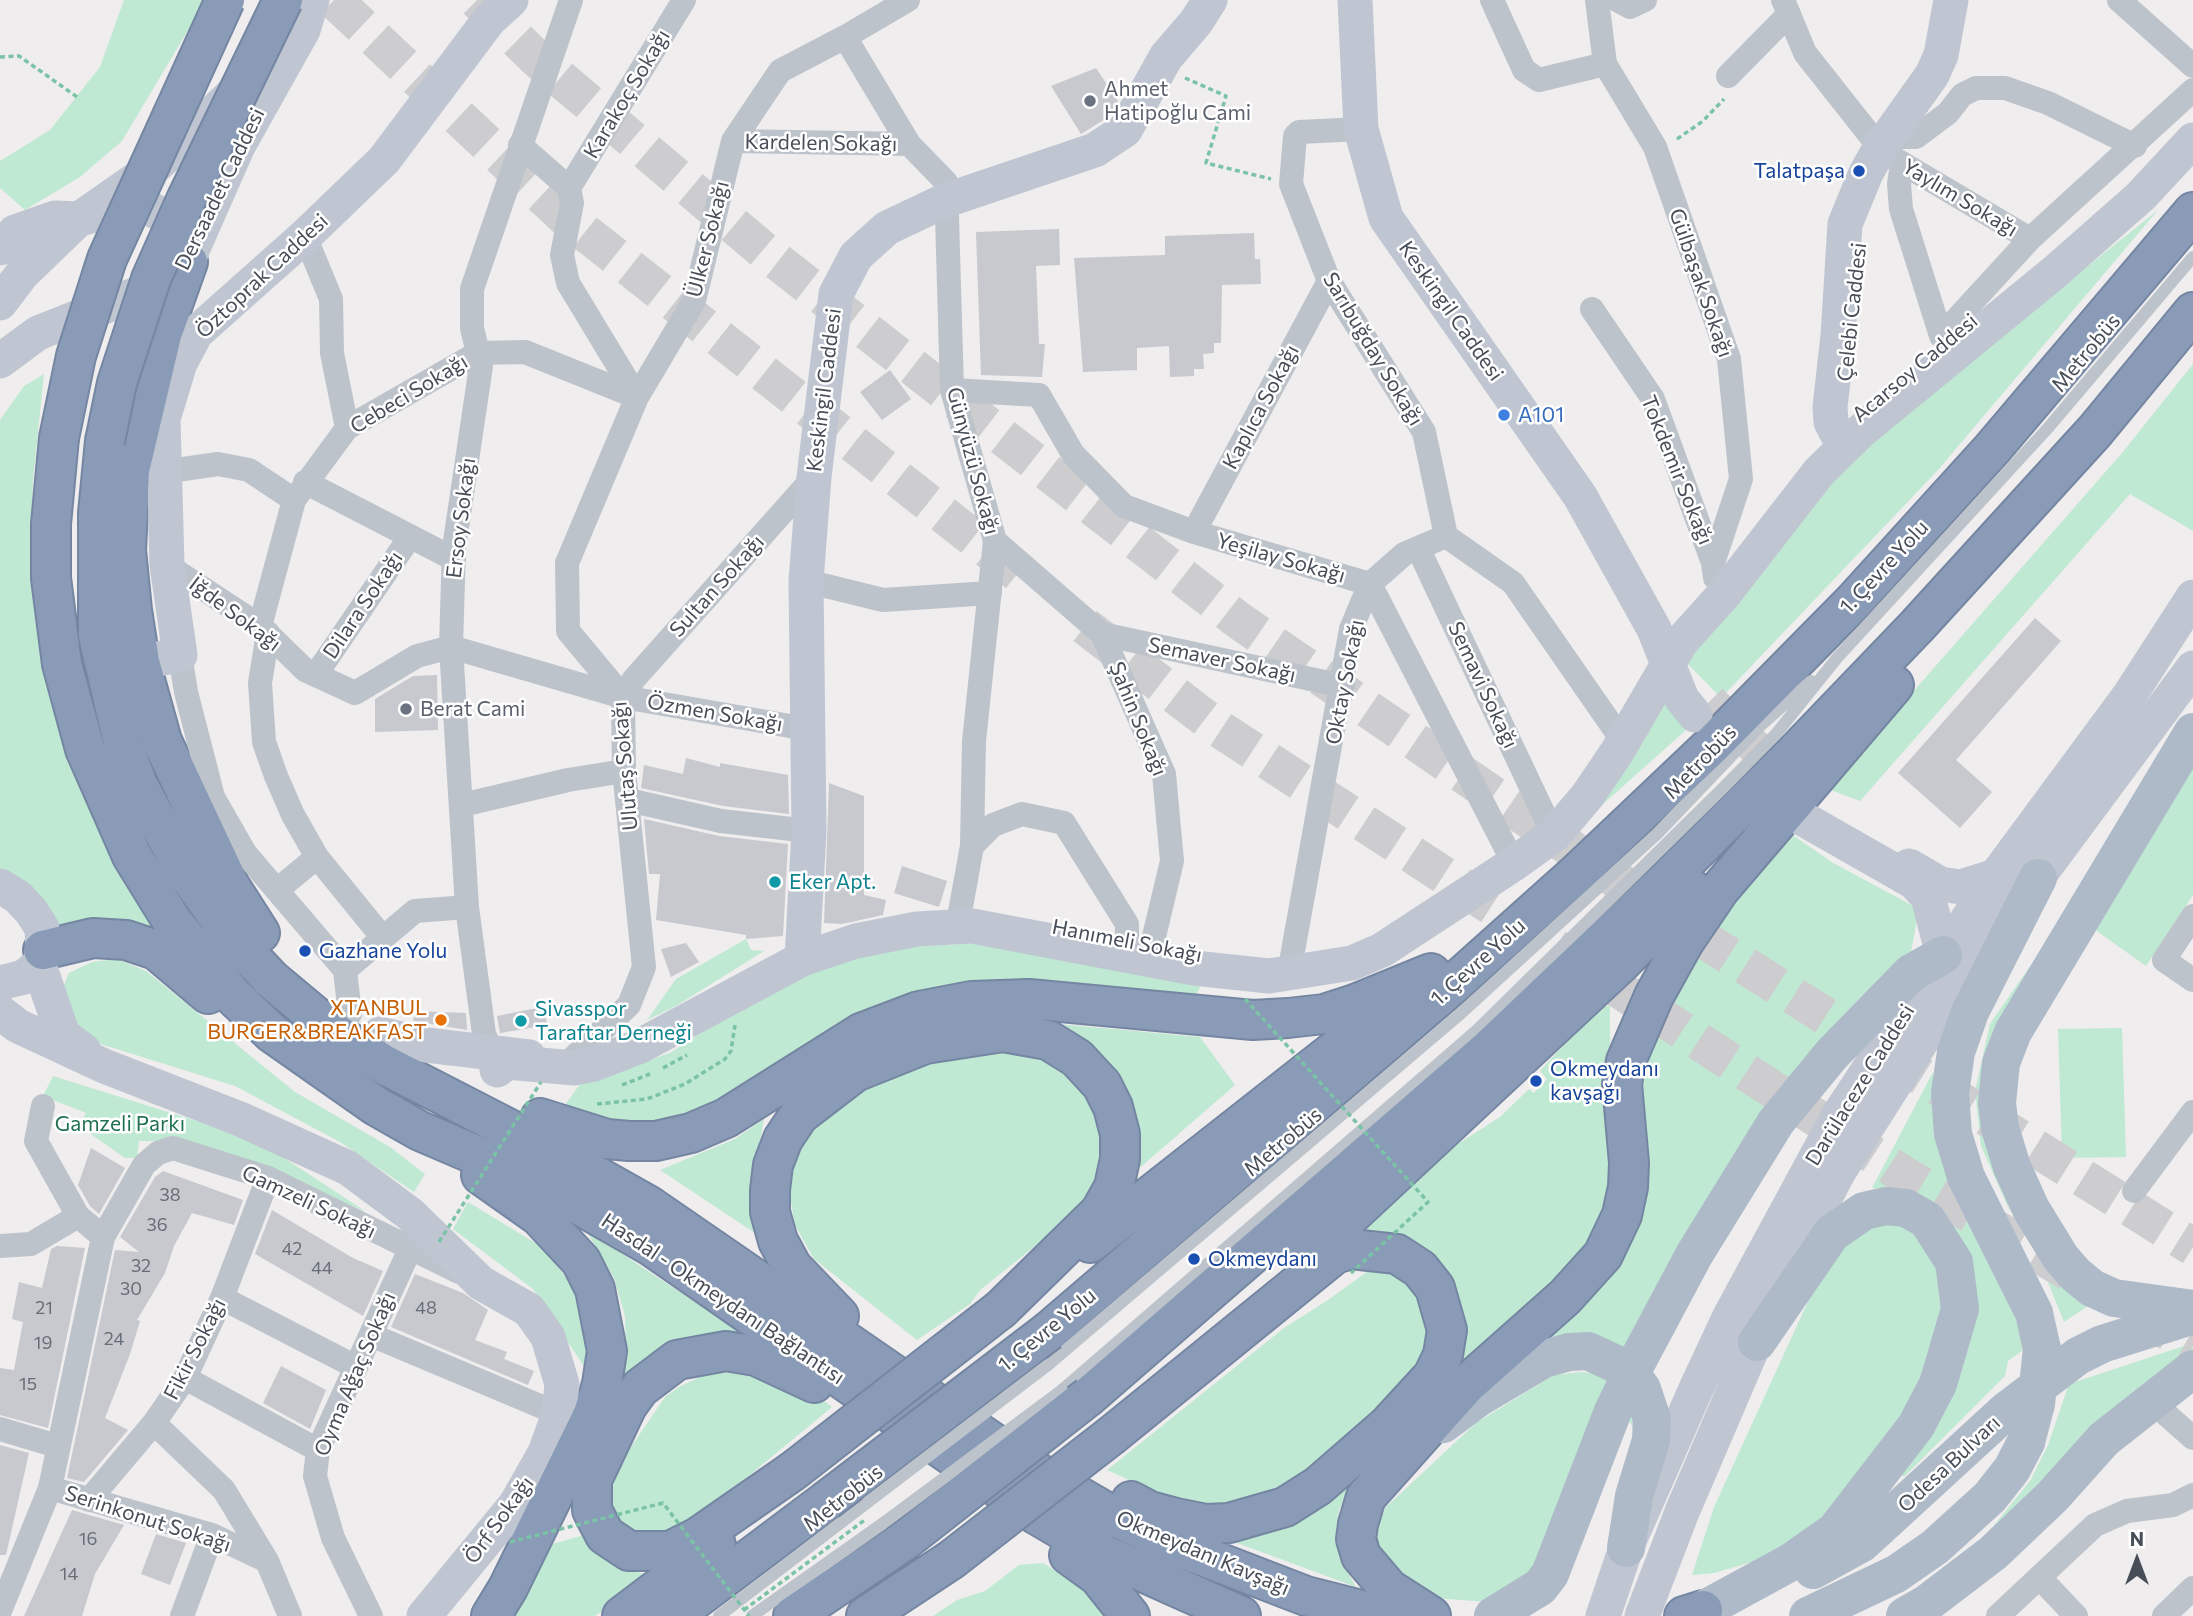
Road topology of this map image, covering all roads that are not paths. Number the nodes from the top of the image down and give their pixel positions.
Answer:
1 (225, 0) edge
2 (283, 0) edge
3 (309, 0) edge
4 (511, 0) edge
5 (571, 0) edge
6 (684, 0) edge
7 (908, 0) edge
8 (1197, 0) edge
9 (1210, 0) edge
10 (1355, 0) edge
11 (1492, 0) edge
12 (1597, 0) edge
13 (1617, 0) edge
14 (1645, 0) edge
15 (1951, 0) edge
16 (1962, 0) edge
17 (2119, 0) edge
18 (1786, 7) edge
19 (845, 37) junction
20 (1164, 62) junction
21 (1605, 64) junction
22 (2193, 66) edge
23 (1728, 76) road end
24 (2193, 90) edge
25 (2193, 118) edge
26 (1361, 129) junction
27 (2193, 140) edge
28 (733, 141) junction
29 (909, 144) junction
30 (520, 145) junction
31 (2135, 146) junction
32 (1894, 151) junction
33 (569, 188) junction
34 (944, 201) junction
35 (2193, 212) edge
36 (79, 219) junction
37 (305, 236) junction
38 (2031, 239) junction
39 (0, 248) edge
40 (2193, 257) edge
41 (188, 262) junction
42 (1329, 281) junction
43 (0, 303) edge
44 (1592, 309) dead end
45 (2193, 312) edge
46 (478, 353) junction
47 (0, 361) edge
48 (952, 390) junction
49 (637, 397) junction
50 (347, 428) junction
51 (2095, 431) junction
52 (1840, 441) junction
53 (163, 471) junction
54 (814, 477) junction
55 (300, 491) junction
56 (1194, 532) junction
57 (1446, 536) junction
58 (410, 537) junction
59 (995, 541) junction
60 (1418, 548) junction
61 (454, 559) junction
62 (167, 565) junction
63 (1714, 570) junction
64 (806, 581) junction
65 (1370, 584) junction
66 (990, 593) junction
67 (2193, 597) edge
68 (100, 601) junction
69 (264, 630) junction
70 (1102, 634) junction
71 (451, 648) junction
72 (1661, 649) junction
73 (180, 655) junction
74 (1837, 658) junction
75 (140, 662) junction
76 (2193, 668) edge
77 (317, 673) junction
78 (1343, 687) junction
79 (623, 697) junction
80 (1702, 708) tunnel mouth
81 (807, 729) junction
82 (2193, 732) edge
83 (1619, 735) junction
84 (1845, 742) junction
85 (624, 771) junction
86 (628, 800) junction
87 (462, 805) junction
88 (1551, 828) junction
89 (809, 831) junction
90 (972, 846) junction
91 (317, 858) junction
92 (1512, 858) junction
93 (1575, 875) junction
94 (1996, 876) junction
95 (2038, 878) junction
96 (0, 886) edge
97 (277, 890) junction
98 (467, 907) junction
99 (2193, 916) edge
100 (959, 919) junction
101 (260, 933) junction
102 (383, 938) junction
103 (1134, 946) junction
104 (802, 951) junction
105 (1943, 955) junction
106 (41, 958) junction
107 (1291, 968) junction
108 (345, 970) junction
109 (1431, 972) junction
110 (2193, 980) edge
111 (0, 983) edge
112 (0, 1012) edge
113 (365, 1024) junction
114 (272, 1033) junction
115 (574, 1057) junction
116 (104, 1066) junction
117 (521, 1087) junction
118 (43, 1106) dead end
119 (2193, 1112) edge
120 (420, 1130) junction
121 (268, 1178) junction
122 (2134, 1191) dead end
123 (390, 1199) junction
124 (78, 1216) junction
125 (376, 1232) junction
126 (103, 1237) junction
127 (424, 1245) junction
128 (0, 1246) edge
129 (222, 1298) junction
130 (1001, 1308) junction
131 (2193, 1309) edge
132 (800, 1310) junction
133 (2193, 1316) edge
134 (1743, 1329) junction
135 (371, 1335) junction
136 (1048, 1348) junction
137 (859, 1350) junction
138 (356, 1367) junction
139 (2193, 1370) edge
140 (1183, 1376) junction
141 (185, 1378) junction
142 (1075, 1393) junction
143 (2151, 1401) junction
144 (559, 1415) junction
145 (897, 1415) junction
146 (155, 1423) junction
147 (0, 1429) edge
148 (2193, 1438) edge
149 (58, 1446) junction
150 (1410, 1448) junction
151 (318, 1450) junction
152 (793, 1471) junction
153 (1022, 1484) junction
154 (50, 1488) junction
155 (2193, 1495) edge
156 (89, 1500) junction
157 (893, 1532) junction
158 (212, 1535) junction
159 (1626, 1548) junction
160 (950, 1560) junction
161 (267, 1561) junction
162 (2041, 1579) junction
163 (2193, 1588) edge
164 (0, 1611) edge
165 (1693, 1613) edge
166 (182, 1616) edge
167 (290, 1616) edge
168 (371, 1616) edge
169 (424, 1616) edge
170 (491, 1616) edge
171 (622, 1616) edge
172 (673, 1616) edge
173 (719, 1616) edge
174 (751, 1616) edge
175 (793, 1616) edge
176 (866, 1616) edge
177 (889, 1616) edge
178 (1130, 1616) edge
179 (1241, 1616) edge
180 (1385, 1616) edge
181 (1431, 1616) edge
182 (1493, 1616) edge
183 (1603, 1616) edge
184 (1642, 1616) edge
185 (1808, 1616) edge
186 (1905, 1616) edge
187 (1998, 1616) edge
188 (2076, 1616) edge
189 (2164, 1616) edge

1 - 114 highway, Hasdal - Okmeydanı Bağlantısı, bridge
2 - 68 highway, Hasdal - Okmeydanı Bağlantısı, bridge
3 - 36 main road, Dersaadet Caddesi
3 - 41 main road, Dersaadet Caddesi
4 - 37 main road, Öztoprak Caddesi
5 - 30 street, Ersoy Sokağı
6 - 33 street, Karakoç Sokağı
7 - 19 street, Ülker Sokağı
8 - 20 street
9 - 20 main road, Keskingil Caddesi
10 - 26 main road, Keskingil Caddesi
11 - 21 street
12 - 21 street, Gülbaşak Sokağı
13 - 14 street
15 - 32 main road, Çelebi Caddesi
16 - 32 main road, Çelebi Caddesi
17 - 22 street
18 - 23 street
18 - 32 street
19 - 28 street, Ülker Sokağı
19 - 29 street
20 - 34 main road, Keskingil Caddesi
21 - 63 street, Gülbaşak Sokağı
24 - 31 street
25 - 52 main road, Acarsoy Caddesi
26 - 42 street, Sarıbuğday Sokağı
26 - 72 main road, Keskingil Caddesi
27 - 52 main road, Acarsoy Caddesi
28 - 29 street, Kardelen Sokağı
28 - 49 street, Ülker Sokağı
29 - 34 street, Günyüzü Sokağı
30 - 33 street
30 - 46 street, Ersoy Sokağı
31 - 32 street
31 - 38 street
32 - 38 street, Yaylım Sokağı
32 - 38 street
32 - 52 main road, Çelebi Caddesi
33 - 49 street
34 - 48 street, Günyüzü Sokağı
34 - 54 main road, Keskingil Caddesi
35 - 93 highway, 1. Çevre Yolu
36 - 39 main road
36 - 41 main road
36 - 43 main road, Dersaadet Caddesi
37 - 50 street
37 - 53 main road, Öztoprak Caddesi
40 - 74 lane, Metrobüs
41 - 47 main road, Dersaadet Caddesi
41 - 75 highway
42 - 56 street, Kaplıca Sokağı
42 - 57 street, Sarıbuğday Sokağı
44 - 63 street, Tokdemir Sokağı
45 - 51 highway
46 - 49 street
46 - 50 street, Cebeci Sokağı
46 - 61 street, Ersoy Sokağı
48 - 56 street, Yeşilay Sokağı
48 - 59 street, Günyüzü Sokağı
49 - 79 street, Ulutaş Sokağı
50 - 55 street, Cebeci Sokağı
51 - 84 highway
51 - 142 highway
52 - 63 main road, Acarsoy Caddesi
52 - 72 main road, Acarsoy Caddesi
53 - 55 street
53 - 62 main road, Öztoprak Caddesi
54 - 64 main road, Keskingil Caddesi
54 - 79 street, Sultan Sokağı
55 - 58 street
55 - 69 street, Cebeci Sokağı
56 - 65 street, Yeşilay Sokağı
57 - 60 street, Oktay Sokağı
57 - 83 street
58 - 61 street
58 - 77 street, Dilara Sokağı
59 - 66 street, Günyüzü Sokağı
59 - 70 street, Şahin Sokağı
60 - 65 street, Oktay Sokağı
60 - 88 street, Semavi Sokağı
61 - 71 street, Ersoy Sokağı
62 - 69 street, İğde Sokağı
62 - 73 main road, Öztoprak Caddesi
63 - 72 main road, Acarsoy Caddesi
64 - 66 street
64 - 81 main road, Keskingil Caddesi
65 - 78 street, Oktay Sokağı
65 - 92 street, Yeşilay Sokağı
66 - 90 street, Günyüzü Sokağı
67 - 94 main road, Darülaceze Caddesi
68 - 101 highway
68 - 132 highway, Hasdal - Okmeydanı Bağlantısı
69 - 77 street, İğde Sokağı
69 - 91 street, Cebeci Sokağı
70 - 78 street, Semaver Sokağı
70 - 103 street, Şahin Sokağı
71 - 77 street, İğde Sokağı
71 - 79 street, Özmen Sokağı
71 - 87 street, Ersoy Sokağı
72 - 80 main road, Keskingil Caddesi
72 - 83 main road, Hanımeli Sokağı
73 - 75 main road
73 - 97 street, Öztoprak Caddesi
74 - 136 lane, Metrobüs
74 - 142 lane, Metrobüs
75 - 101 highway
76 - 95 main road, Darülaceze Caddesi
78 - 107 street, Oktay Sokağı
79 - 81 street, Özmen Sokağı
79 - 85 street, Ulutaş Sokağı
81 - 89 main road, Keskingil Caddesi
82 - 131 main road
83 - 88 main road, Hanımeli Sokağı
84 - 140 highway
84 - 150 highway
85 - 86 street, Ulutaş Sokağı
85 - 87 street
86 - 89 street
86 - 115 street, Ulutaş Sokağı
87 - 98 street, Ersoy Sokağı
88 - 92 main road, Hanımeli Sokağı
89 - 104 main road, Keskingil Caddesi
90 - 100 street, Günyüzü Sokağı
90 - 103 street
91 - 97 street
91 - 102 street, Cebeci Sokağı
92 - 107 main road, Hanımeli Sokağı
93 - 109 highway
93 - 136 highway, 1. Çevre Yolu
94 - 105 main road, Darülaceze Caddesi
94 - 105 main road
95 - 134 main road, Darülaceze Caddesi
95 - 185 main road, bridge
96 - 106 main road
97 - 108 street, Öztoprak Caddesi
98 - 102 street
98 - 117 street, Ersoy Sokağı
99 - 110 street
100 - 103 main road, Hanımeli Sokağı
100 - 104 main road, Hanımeli Sokağı
101 - 113 highway
102 - 108 street
103 - 107 main road, Hanımeli Sokağı
104 - 115 main road, Hanımeli Sokağı
104 - 117 main road, Hanımeli Sokağı
105 - 134 main road, Darülaceze Caddesi
105 - 182 main road
106 - 111 main road
106 - 114 highway
106 - 116 main road
108 - 113 street
109 - 117 highway
109 - 130 highway
112 - 116 main road
113 - 117 highway
114 - 120 highway, Hasdal - Okmeydanı Bağlantısı
115 - 117 main road, Hanımeli Sokağı
116 - 123 main road
117 - 132 highway
118 - 124 street
119 - 122 street
120 - 145 highway, Hasdal - Okmeydanı Bağlantısı
120 - 170 highway
121 - 125 street, Gamzeli Sokağı
121 - 126 street, Gamzeli Sokağı
121 - 129 street, Fikir Sokağı
123 - 125 street
123 - 127 main road
124 - 126 street
124 - 128 street
125 - 127 street, Gamzeli Sokağı
126 - 149 street, Gamzeli Sokağı
127 - 135 street, Oyma Ağaç Sokağı
127 - 144 main road
129 - 138 street
129 - 141 street, Fikir Sokağı
130 - 137 highway
130 - 152 highway, bridge
132 - 137 highway, Hasdal - Okmeydanı Bağlantısı
133 - 165 main road, Odesa Bulvarı
134 - 159 main road, Darülaceze Caddesi, bridge
134 - 165 main road
134 - 184 main road, Darülaceze Caddesi
135 - 138 street, Oyma Ağaç Sokağı
135 - 144 street
136 - 172 highway, 1. Çevre Yolu, bridge
136 - 173 lane, Metrobüs, bridge
137 - 153 highway, Hasdal - Okmeydanı Bağlantısı
138 - 151 street, Oyma Ağaç Sokağı
139 - 143 main road
140 - 153 highway
140 - 160 highway, bridge
141 - 146 street, Fikir Sokağı
141 - 151 street
142 - 157 highway, bridge
143 - 148 street
143 - 186 main road
144 - 169 main road, Örf Sokağı
145 - 152 highway
145 - 153 highway, Hasdal - Okmeydanı Bağlantısı
146 - 156 street, Fikir Sokağı
146 - 161 street
147 - 149 street
149 - 154 street, Gamzeli Sokağı
150 - 159 main road, bridge
150 - 181 highway
151 - 168 street, Oyma Ağaç Sokağı
152 - 171 highway
153 - 178 highway
153 - 179 highway, Okmeydanı Kavşağı
153 - 180 highway, Okmeydanı Kavşağı
154 - 156 street, Serinkonut Sokağı
154 - 164 street, Gamzeli Sokağı
155 - 162 street
156 - 158 street, Serinkonut Sokağı
157 - 174 lane, Metrobüs
157 - 175 highway
158 - 161 street, Serinkonut Sokağı
158 - 166 street
159 - 183 main road, Darülaceze Caddesi
160 - 176 highway
160 - 177 highway
161 - 167 street
162 - 187 street
162 - 188 street
163 - 189 street

